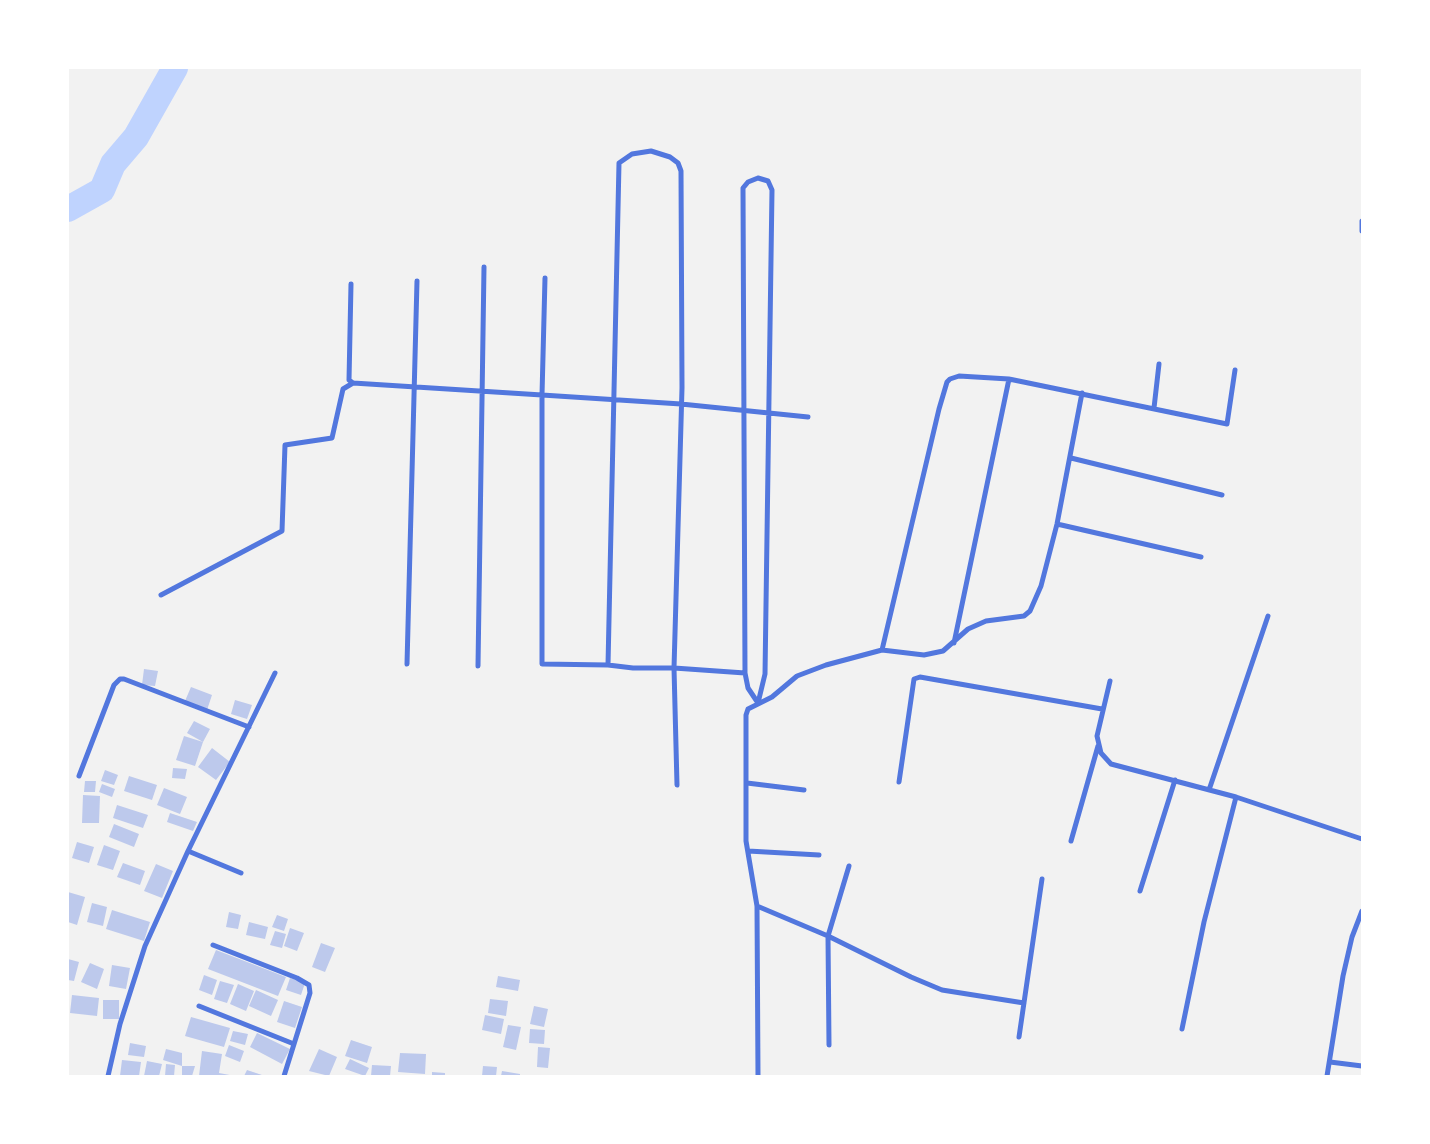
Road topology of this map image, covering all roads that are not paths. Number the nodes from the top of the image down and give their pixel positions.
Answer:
1 (1362, 221) edge
2 (1362, 231) edge
3 (484, 268) dead end
4 (545, 278) dead end
5 (417, 281) dead end
6 (350, 284) dead end
7 (1158, 364) dead end
8 (1235, 370) dead end
9 (1009, 379) junction
10 (353, 383) junction
11 (414, 386) junction
12 (481, 390) junction
13 (1082, 393) junction
14 (542, 395) junction
15 (612, 401) junction
16 (681, 404) junction
17 (1154, 408) junction
18 (745, 411) junction
19 (768, 413) junction
20 (808, 417) dead end
21 (1071, 458) junction
22 (1222, 495) dead end
23 (1057, 524) junction
24 (1201, 557) dead end
25 (161, 595) dead end
26 (1268, 616) dead end
27 (954, 644) junction
28 (882, 650) junction
29 (407, 664) dead end
30 (608, 665) junction
31 (478, 666) dead end
32 (674, 668) junction
33 (745, 673) junction
34 (275, 674) dead end
35 (1110, 681) dead end
36 (758, 703) junction
37 (1102, 709) junction
38 (248, 727) junction
39 (1098, 746) junction
40 (79, 776) dead end
41 (1175, 780) junction
42 (899, 782) dead end
43 (747, 783) junction
44 (677, 785) dead end
45 (804, 790) dead end
46 (1209, 790) junction
47 (1236, 797) junction
48 (1362, 839) edge
49 (1071, 841) dead end
50 (188, 851) junction
51 (748, 851) junction
52 (819, 855) dead end
53 (849, 866) dead end
54 (242, 873) dead end
55 (1042, 879) dead end
56 (1140, 891) dead end
57 (757, 906) junction
58 (1362, 911) edge
59 (828, 936) junction
60 (213, 945) dead end
61 (1024, 1003) junction
62 (199, 1006) dead end
63 (1182, 1029) dead end
64 (1019, 1037) dead end
65 (294, 1044) junction
66 (829, 1045) dead end
67 (1330, 1062) junction
68 (1362, 1066) edge
69 (108, 1076) edge
70 (284, 1076) edge
71 (758, 1076) edge
72 (1327, 1076) edge

1 - 2 street
3 - 12 street
4 - 14 street
5 - 11 street
6 - 10 street
7 - 17 street
8 - 17 street
9 - 13 street
9 - 27 street
9 - 28 street
10 - 11 street
10 - 25 street
11 - 12 street
11 - 29 street
12 - 14 street
12 - 31 street
13 - 17 street
13 - 21 street
14 - 15 street
14 - 30 street
15 - 16 street
15 - 16 street
15 - 30 street
16 - 18 street
16 - 32 street
18 - 19 street
18 - 19 street
18 - 33 street
19 - 20 street
19 - 36 street
21 - 22 street
21 - 23 street
23 - 24 street
23 - 27 street
26 - 46 street
27 - 28 street
28 - 36 street
30 - 32 street
32 - 33 street
32 - 44 street
33 - 36 street
34 - 38 street
35 - 37 street
36 - 43 street
37 - 39 street
37 - 42 street
38 - 40 street
38 - 50 street
39 - 41 street
39 - 49 street
41 - 46 street
41 - 56 street
43 - 45 street
43 - 51 street
46 - 47 street
47 - 48 street
47 - 63 street
50 - 54 street
50 - 69 street
51 - 52 street
51 - 57 street
53 - 59 street
55 - 61 street
57 - 59 street
57 - 71 street
58 - 67 street
59 - 61 street
59 - 66 street
60 - 65 street
61 - 64 street
62 - 65 street
65 - 70 street
67 - 68 street
67 - 72 street

